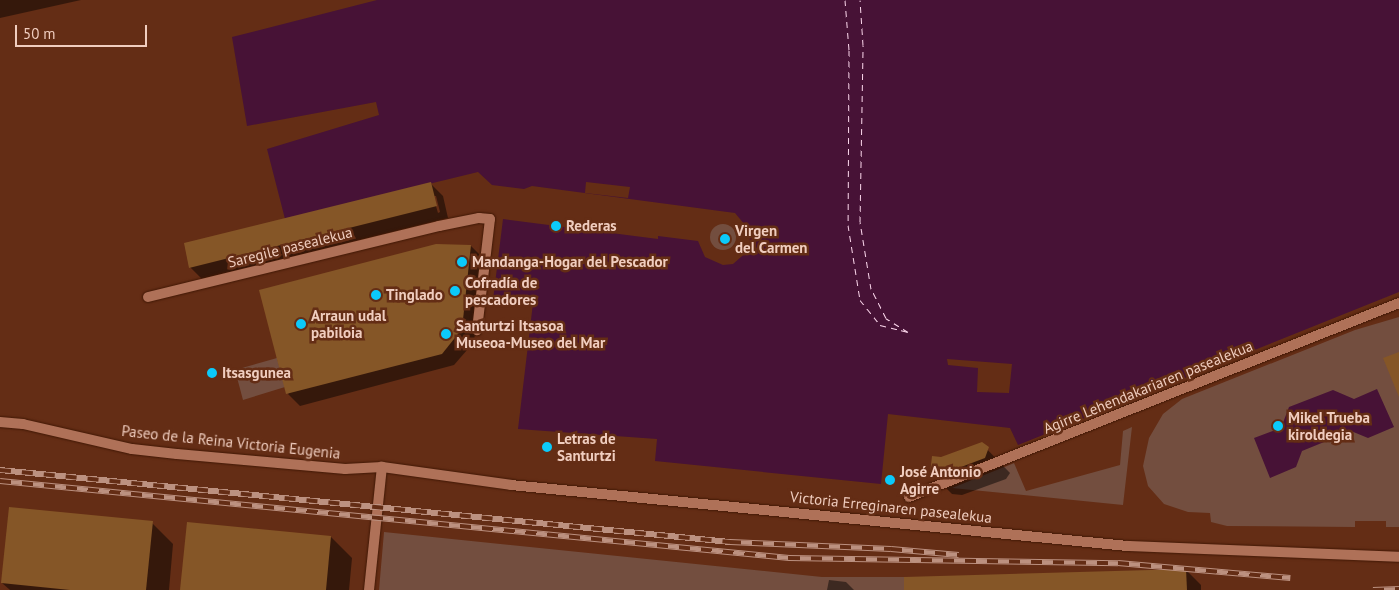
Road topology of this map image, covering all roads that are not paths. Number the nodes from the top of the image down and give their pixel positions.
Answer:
1 (148, 296) dead end
2 (1399, 303) edge
3 (477, 330) dead end
4 (0, 422) edge
5 (382, 467) junction
6 (909, 497) dead end
7 (1399, 557) edge
8 (369, 590) edge

1 - 3 street, Saregile pasealekua
2 - 6 street, Agirre Lehendakariaren pasealekua
4 - 5 street, Paseo de la Reina Victoria Eugenia
5 - 7 street, Victoria Erreginaren pasealekua
5 - 8 street

